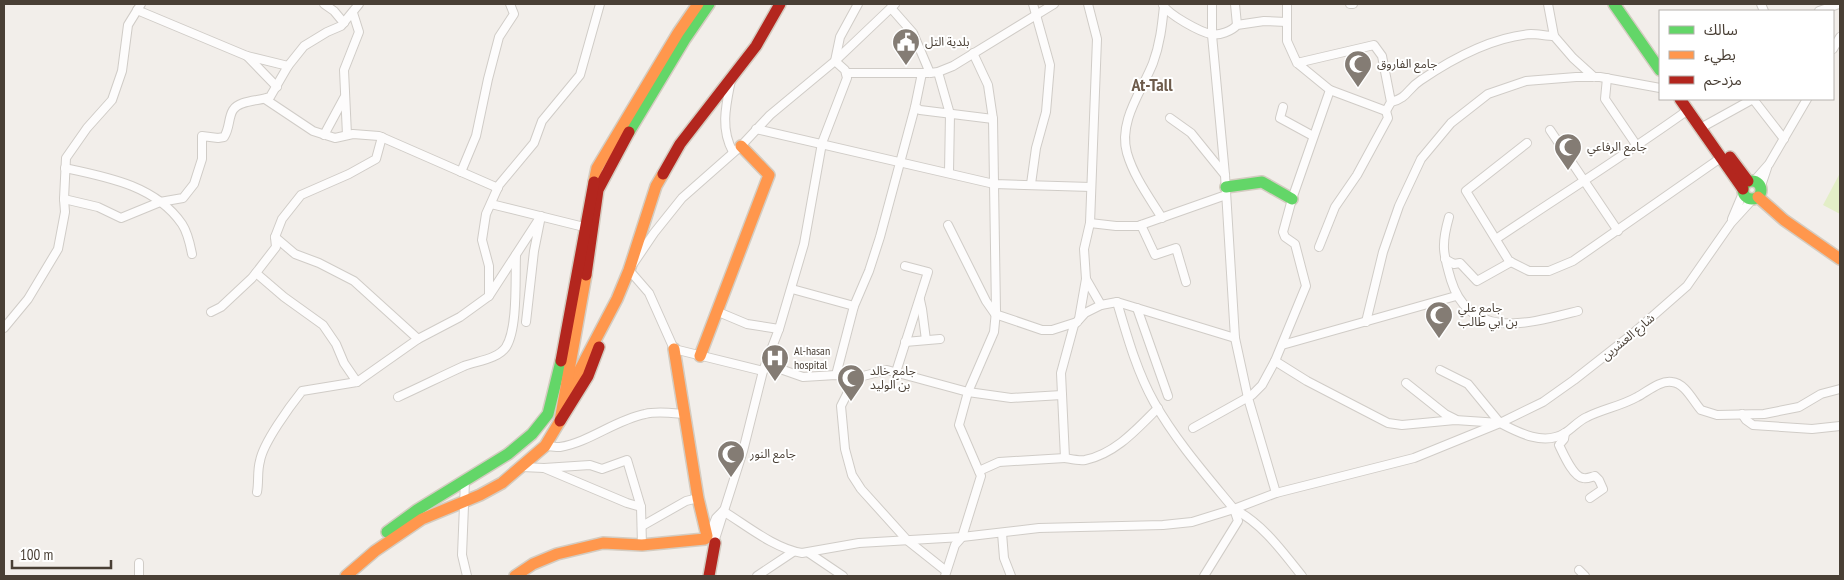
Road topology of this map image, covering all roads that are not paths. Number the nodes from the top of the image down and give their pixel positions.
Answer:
1 (324, 4) edge
2 (359, 4) edge
3 (510, 4) edge
4 (600, 4) edge
5 (698, 4) edge
6 (709, 4) edge
7 (780, 4) edge
8 (858, 4) edge
9 (1033, 4) edge
10 (1054, 4) edge
11 (1088, 4) edge
12 (1212, 4) edge
13 (1235, 4) edge
14 (1286, 4) edge
15 (1548, 4) edge
16 (1614, 4) edge
17 (1623, 4) edge
18 (1839, 4) edge
19 (1163, 5) edge
20 (893, 6) edge
21 (139, 7) edge
22 (1822, 10) edge
23 (353, 13) junction
24 (1037, 14) junction
25 (1286, 22) junction
26 (344, 23) junction
27 (1237, 25) junction
28 (1212, 35) junction
29 (1554, 36) junction
30 (973, 53) junction
31 (247, 56) junction
32 (1659, 57) edge
33 (835, 61) junction
34 (1297, 63) junction
35 (288, 66) junction
36 (1659, 69) edge
37 (847, 72) junction
38 (938, 72) junction
39 (926, 73) junction
40 (1594, 77) junction
41 (732, 78) junction
42 (1607, 78) junction
43 (277, 86) junction
44 (1659, 88) edge
45 (1330, 90) junction
46 (344, 98) junction
47 (265, 99) junction
48 (1751, 100) edge
49 (1754, 100) edge
50 (1806, 100) edge
51 (1391, 102) junction
52 (1688, 104) edge
53 (915, 107) junction
54 (1283, 107) dead end
55 (1386, 111) junction
56 (950, 114) junction
57 (1170, 118) dead end
58 (993, 119) junction
59 (1706, 125) junction
60 (756, 129) junction
61 (1550, 130) dead end
62 (324, 135) junction
63 (347, 135) junction
64 (1312, 136) junction
65 (382, 137) junction
66 (1784, 139) junction
67 (822, 143) junction
68 (1526, 143) dead end
69 (1637, 146) junction
70 (737, 149) junction
71 (1722, 157) junction
72 (899, 163) junction
73 (65, 168) junction
74 (461, 172) junction
75 (949, 172) junction
76 (1583, 180) junction
77 (994, 184) junction
78 (1031, 184) junction
79 (1225, 185) junction
80 (1091, 186) junction
81 (498, 188) junction
82 (1751, 189) junction
83 (1292, 198) junction
84 (64, 199) junction
85 (160, 202) junction
86 (490, 204) junction
87 (541, 216) junction
88 (1449, 217) dead end
89 (1162, 218) junction
90 (1090, 223) junction
91 (1730, 223) junction
92 (948, 225) dead end
93 (1141, 225) junction
94 (584, 227) junction
95 (1618, 231) junction
96 (275, 237) junction
97 (1496, 239) junction
98 (1319, 247) dead end
99 (192, 254) dead end
100 (516, 255) junction
101 (1445, 259) junction
102 (1840, 259) edge
103 (1511, 262) junction
104 (905, 266) dead end
105 (630, 270) junction
106 (256, 273) junction
107 (1086, 279) junction
108 (1186, 282) dead end
109 (792, 288) junction
110 (489, 296) junction
111 (1456, 296) junction
112 (617, 299) junction
113 (920, 300) junction
114 (1117, 302) junction
115 (1101, 305) junction
116 (854, 306) junction
117 (1137, 308) junction
118 (716, 311) junction
119 (1578, 311) dead end
120 (210, 312) dead end
121 (995, 314) junction
122 (1077, 321) junction
123 (526, 322) dead end
124 (1366, 322) junction
125 (4, 328) edge
126 (779, 329) junction
127 (1235, 338) junction
128 (418, 339) junction
129 (940, 339) dead end
130 (926, 340) junction
131 (905, 342) junction
132 (1282, 345) junction
133 (674, 349) junction
134 (700, 356) junction
135 (1275, 361) junction
136 (764, 367) junction
137 (1440, 370) dead end
138 (896, 372) junction
139 (836, 375) junction
140 (855, 378) junction
141 (357, 382) junction
142 (1406, 383) dead end
143 (1840, 389) edge
144 (565, 392) junction
145 (968, 392) junction
146 (1062, 395) junction
147 (1168, 396) dead end
148 (398, 397) dead end
149 (1248, 398) junction
150 (1158, 408) junction
151 (548, 414) junction
152 (684, 414) junction
153 (1742, 414) junction
154 (1455, 420) junction
155 (560, 422) junction
156 (1500, 423) junction
157 (1840, 426) edge
158 (1193, 428) dead end
159 (1564, 433) junction
160 (544, 446) junction
161 (508, 454) junction
162 (1065, 458) junction
163 (522, 467) junction
164 (544, 468) junction
165 (979, 471) junction
166 (465, 481) junction
167 (257, 492) dead end
168 (1276, 493) junction
169 (698, 498) junction
170 (1590, 498) dead end
171 (464, 501) junction
172 (641, 507) junction
173 (1234, 509) junction
174 (723, 511) junction
175 (642, 526) junction
176 (1002, 533) junction
177 (962, 537) junction
178 (709, 539) junction
179 (907, 540) junction
180 (642, 545) junction
181 (794, 552) junction
182 (809, 553) junction
183 (139, 564) dead end
184 (1579, 570) dead end
185 (945, 574) edge
186 (139, 576) edge
187 (336, 576) edge
188 (346, 576) edge
189 (467, 576) edge
190 (515, 576) edge
191 (703, 576) edge
192 (709, 576) edge
193 (757, 576) edge
194 (843, 576) edge
195 (1011, 576) edge
196 (1204, 576) edge
197 (1302, 576) edge
198 (1585, 576) edge

1 - 26 street
2 - 23 street
3 - 74 street
4 - 81 street
5 - 94 main road
6 - 144 main road
7 - 41 main road
8 - 33 street
9 - 24 street
10 - 24 street
11 - 80 street
12 - 28 street
13 - 27 street
14 - 25 street
15 - 29 street
16 - 36 main road
17 - 32 main road
18 - 22 street
19 - 28 street
19 - 89 street
20 - 33 street
20 - 39 street
21 - 31 street
21 - 73 street
23 - 26 street
23 - 46 street
24 - 30 street
24 - 78 street
25 - 27 street
25 - 34 street
26 - 35 street
27 - 28 street
28 - 79 street
29 - 40 street
29 - 51 street
30 - 38 street
30 - 58 street
31 - 35 street
31 - 43 street
33 - 37 street
33 - 60 street
34 - 45 street
34 - 51 street
35 - 43 street
37 - 39 street
37 - 67 street
38 - 39 street
38 - 56 street
39 - 53 street
40 - 42 street
40 - 124 street
41 - 70 street
41 - 105 main road
42 - 44 street
42 - 69 street
43 - 47 street
45 - 55 street
45 - 64 street
46 - 62 street
46 - 63 street
47 - 62 street
47 - 85 street
48 - 59 street
49 - 66 street
50 - 66 street
51 - 55 street
52 - 59 main road
52 - 69 street
52 - 71 main road
53 - 56 street
53 - 72 street
54 - 64 street
55 - 98 street
56 - 58 street
56 - 75 street
57 - 79 street
58 - 77 street
59 - 82 main road
60 - 67 street
60 - 70 street
61 - 76 street
62 - 63 street
63 - 65 street
64 - 83 street
65 - 74 street
65 - 96 street
66 - 82 street
67 - 72 street
67 - 109 street
68 - 97 street
69 - 76 street
70 - 105 street
70 - 118 main road
71 - 82 main road
71 - 95 street
72 - 75 street
72 - 116 street
73 - 84 street
73 - 85 street
74 - 81 street
75 - 77 street
76 - 95 street
76 - 97 street
77 - 78 street
77 - 121 street
78 - 80 street
79 - 83 main road
79 - 89 street
79 - 127 street
80 - 90 street
81 - 86 street
82 - 91 street
82 - 91 street
82 - 102 main road
83 - 132 street
84 - 85 street
84 - 125 street
85 - 99 street
86 - 87 street
86 - 110 street
87 - 94 street
87 - 100 street
87 - 123 street
88 - 101 street
89 - 93 street
90 - 93 street
90 - 107 street
91 - 156 street, شارع العشرين
92 - 121 street
93 - 108 street
94 - 151 main road
95 - 103 street
96 - 106 street
96 - 128 street
97 - 103 street
100 - 110 street
100 - 148 street
101 - 103 street
101 - 111 street
104 - 113 street
105 - 112 main road
105 - 133 street
106 - 120 street
106 - 141 street
107 - 115 street
107 - 122 street
109 - 116 street
109 - 126 street
110 - 128 street
111 - 119 street
111 - 124 street
112 - 144 main road
112 - 155 main road
113 - 130 street
113 - 131 street
114 - 115 street
114 - 117 street
114 - 150 street
115 - 122 street
116 - 139 street
117 - 127 street
117 - 147 street
118 - 126 street
118 - 134 main road
121 - 122 street
121 - 145 street
122 - 146 street
124 - 132 street
126 - 136 street
127 - 149 street
128 - 141 street
129 - 130 street
130 - 131 street
131 - 138 street
132 - 135 street
133 - 134 street
133 - 152 main road
134 - 136 street
135 - 149 street
135 - 154 street
136 - 139 street
136 - 174 street
137 - 156 street
138 - 140 street
138 - 145 street
139 - 140 street
140 - 179 street
141 - 167 street
142 - 154 street
143 - 153 street
144 - 151 main road
144 - 155 main road
145 - 146 street
145 - 165 street
146 - 162 street
149 - 158 street
149 - 168 street
150 - 162 street
150 - 173 street
151 - 161 main road
152 - 160 street
152 - 169 main road
153 - 157 street
153 - 159 street
154 - 156 street
155 - 160 main road
156 - 159 street
156 - 168 street, شارع العشرين
159 - 170 street
160 - 163 main road
161 - 163 main road
161 - 166 main road
162 - 165 street
163 - 164 street
163 - 171 main road
164 - 172 street
164 - 172 street
165 - 177 street
166 - 171 street
166 - 187 main road
168 - 173 street, شارع العشرين
169 - 175 street
169 - 178 main road
171 - 188 main road
171 - 189 street
172 - 175 street
173 - 176 street, شارع العشرين
173 - 196 street
173 - 197 street
174 - 178 street
174 - 181 street
175 - 180 street
176 - 177 street, شارع العشرين
176 - 195 street
177 - 179 street, شارع العشرين
177 - 185 street
178 - 180 main road
178 - 191 main road
178 - 192 main road
179 - 182 street, شارع العشرين
179 - 185 street
180 - 190 main road
181 - 182 street
181 - 193 street
182 - 194 street
183 - 186 street
184 - 198 street

